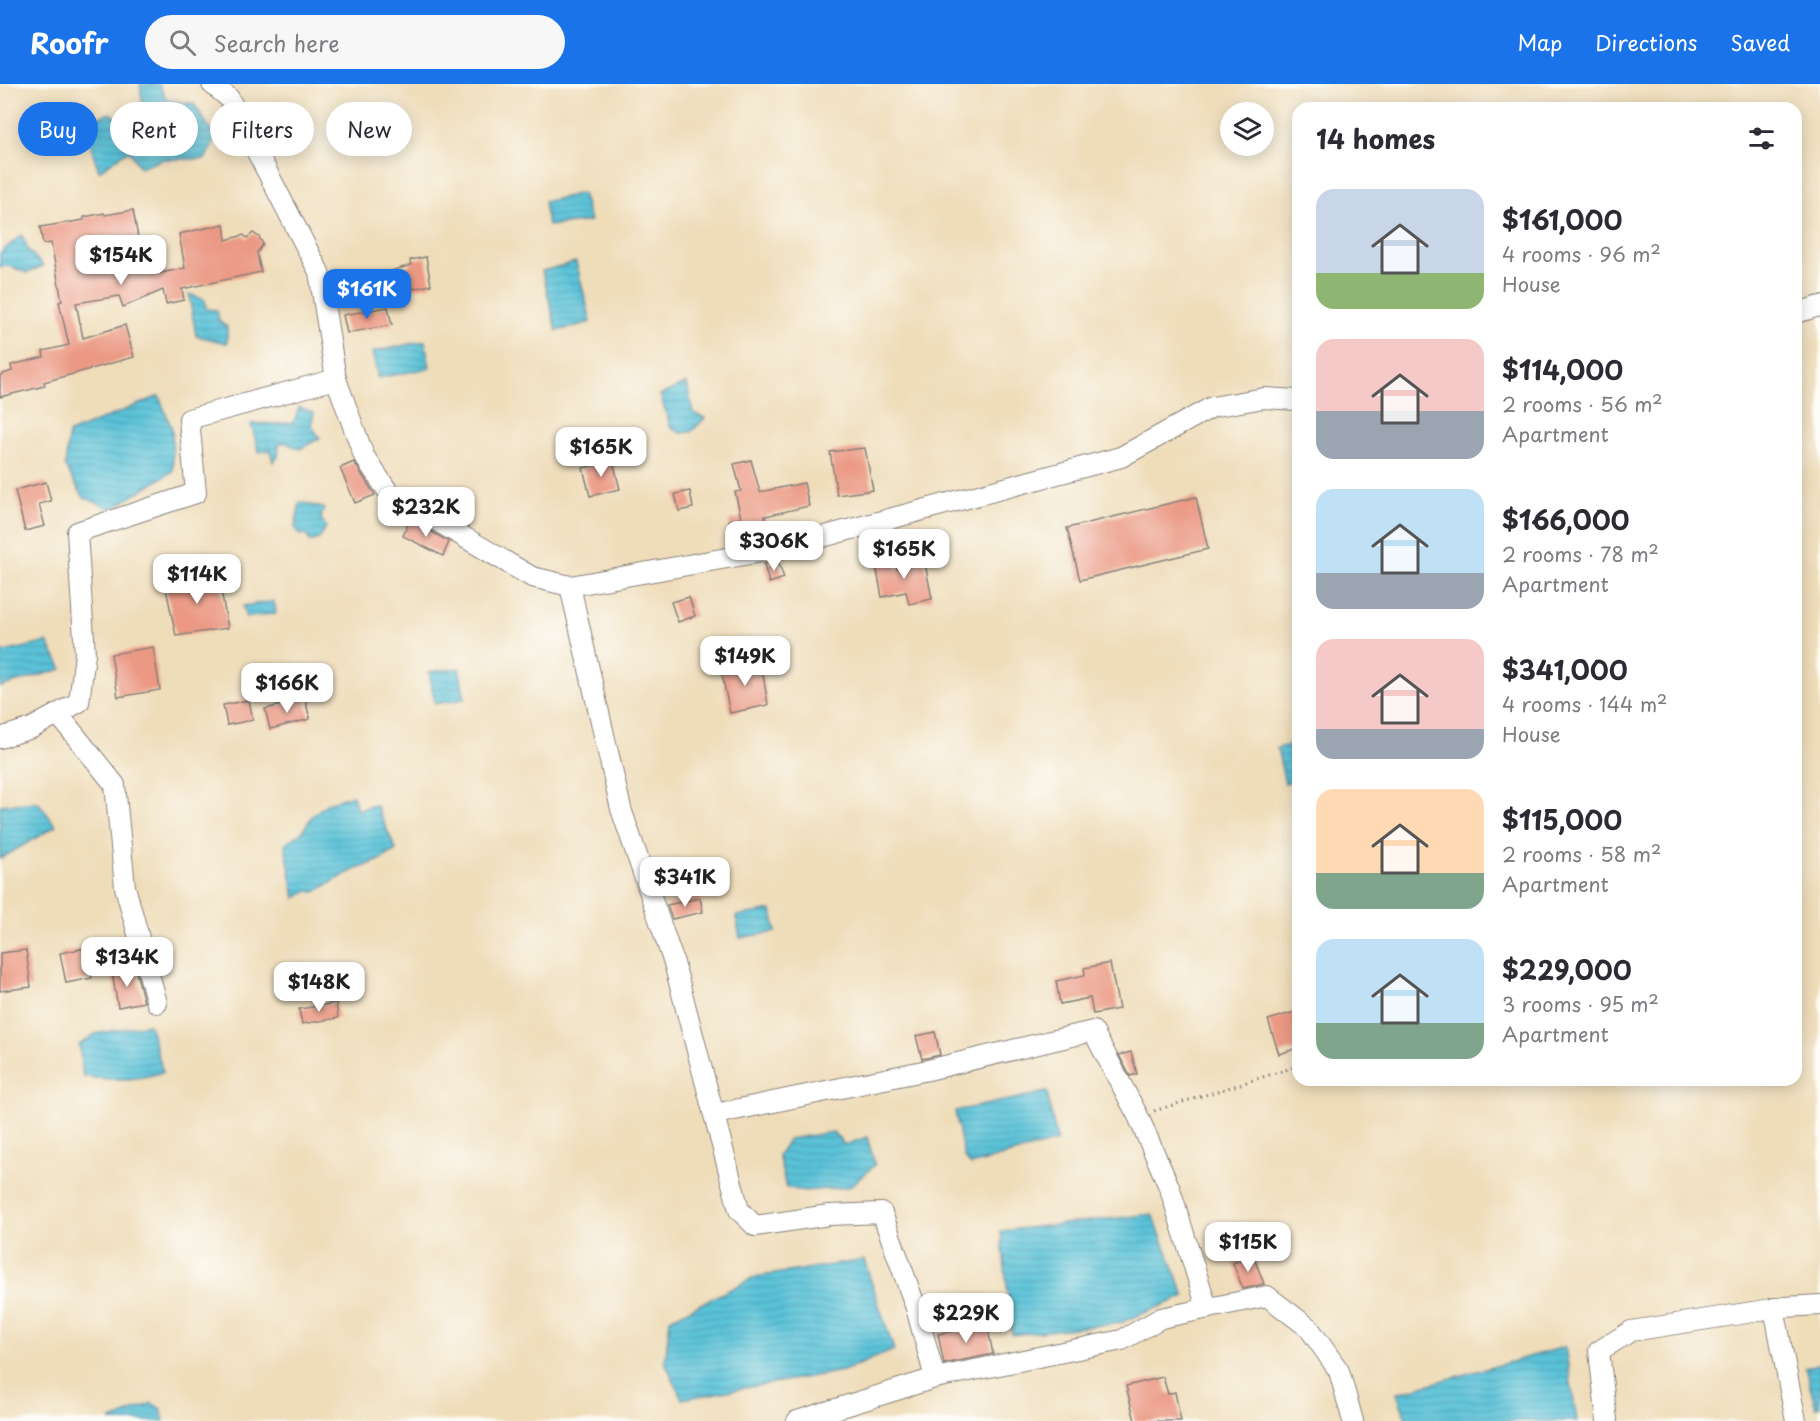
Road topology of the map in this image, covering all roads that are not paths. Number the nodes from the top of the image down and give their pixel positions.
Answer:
1 (212, 84) edge
2 (1820, 306) edge
3 (1802, 311) edge
4 (336, 379) junction
5 (1292, 400) edge
6 (570, 586) junction
7 (58, 714) junction
8 (0, 738) edge
9 (157, 1003) dead end
10 (715, 1114) junction
11 (1820, 1305) edge
12 (1207, 1308) junction
13 (1774, 1308) junction
14 (935, 1378) junction
15 (797, 1421) edge
16 (1353, 1421) edge
17 (1607, 1421) edge
18 (1796, 1421) edge

1 - 4 street
2 - 3 street
4 - 6 street
4 - 7 street
5 - 6 street
6 - 10 street
7 - 8 street
7 - 9 street
10 - 12 street
10 - 14 street
11 - 13 street
12 - 14 street
12 - 16 street
13 - 17 street
13 - 18 street
14 - 15 street

